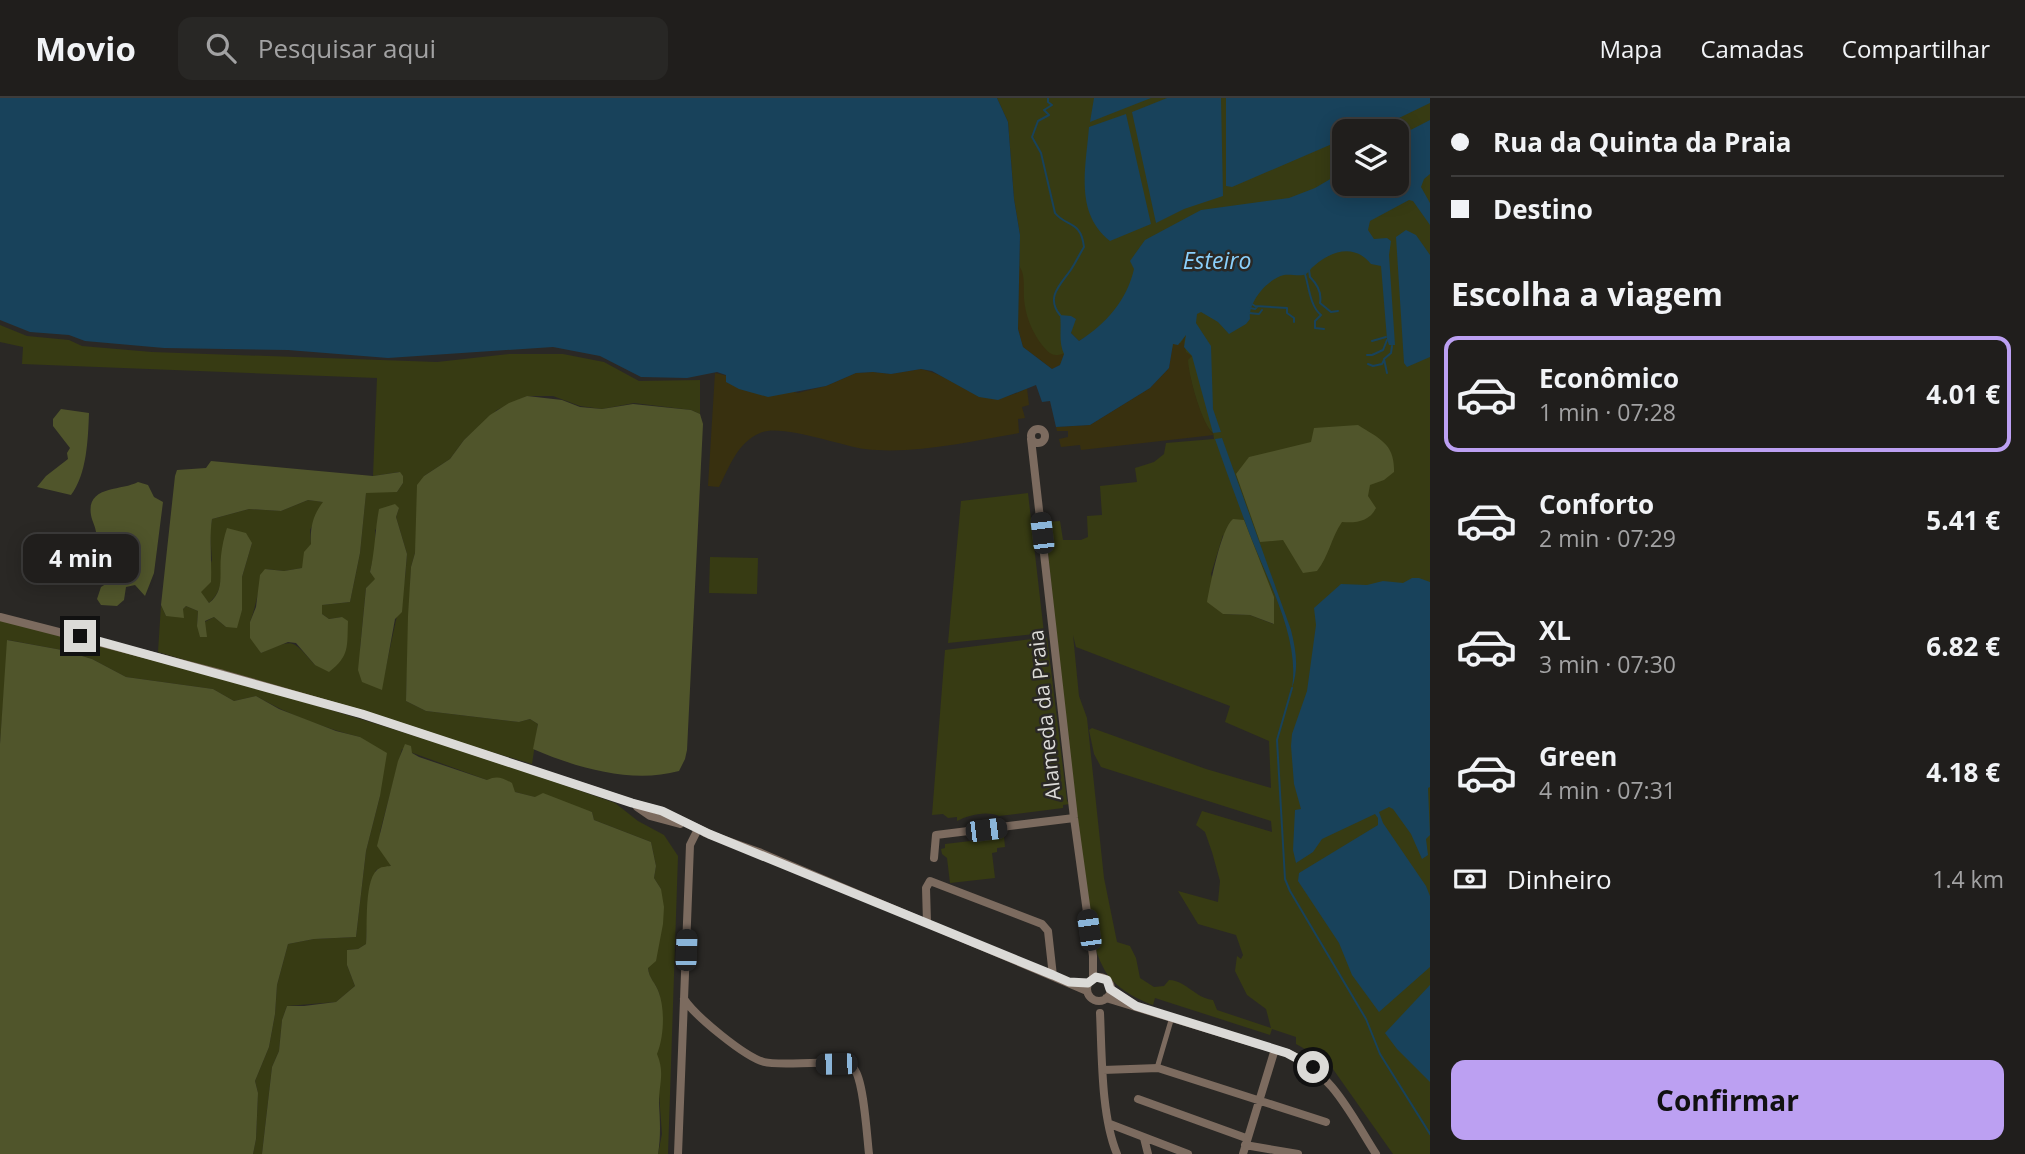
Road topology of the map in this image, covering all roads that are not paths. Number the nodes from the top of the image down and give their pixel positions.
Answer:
1 (1031, 439) junction
2 (1042, 443) junction
3 (1034, 466) junction
4 (0, 617) edge
5 (632, 803) junction
6 (1074, 818) junction
7 (697, 831) junction
8 (709, 834) junction
9 (933, 858) dead end
10 (927, 923) junction
11 (1053, 975) junction
12 (1092, 982) junction
13 (1108, 993) junction
14 (684, 999) junction
15 (1100, 1013) dead end
16 (697, 1014) junction
17 (1172, 1016) junction
18 (683, 1022) junction
19 (1275, 1049) junction
20 (1157, 1068) junction
21 (1103, 1070) junction
22 (1138, 1099) dead end
23 (1258, 1100) junction
24 (1326, 1122) dead end
25 (1110, 1125) junction
26 (1144, 1138) junction
27 (1245, 1146) edge
28 (678, 1154) edge
29 (869, 1154) edge
30 (1117, 1154) edge
31 (1148, 1154) edge
32 (1188, 1154) edge
33 (1298, 1154) edge
34 (1376, 1154) edge

1 - 2 street
1 - 2 street
1 - 3 street, Alameda da Praia
2 - 3 street, Alameda da Praia
3 - 6 street, Alameda da Praia
4 - 5 street
5 - 7 street
5 - 8 street
6 - 9 street
6 - 12 street, Alameda da Praia
7 - 8 street
7 - 14 street
8 - 10 street
10 - 11 street
10 - 11 street
11 - 12 street
12 - 13 street, Alameda da Praia
12 - 13 street
13 - 17 street
14 - 16 street
14 - 18 street
15 - 21 street
16 - 18 street
16 - 29 street
17 - 19 street
17 - 20 street
18 - 28 street
19 - 23 street
19 - 34 street
20 - 21 street
20 - 23 street
21 - 25 street
22 - 27 street
23 - 24 street
23 - 27 street
25 - 26 street
25 - 30 street
26 - 31 street
26 - 32 street
27 - 33 street

